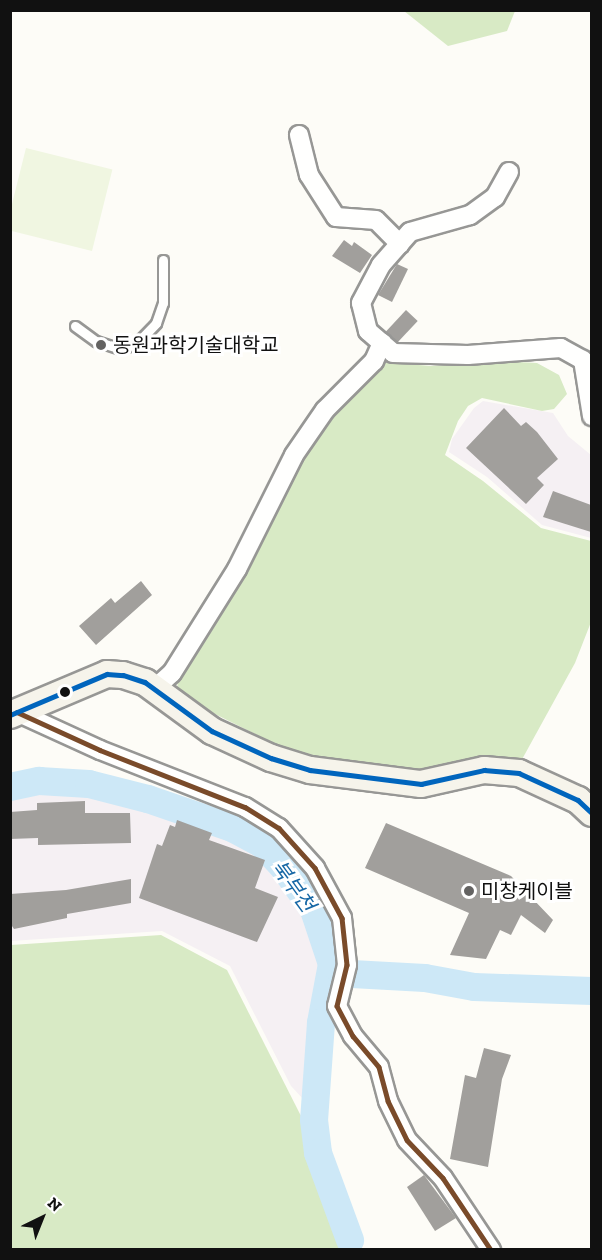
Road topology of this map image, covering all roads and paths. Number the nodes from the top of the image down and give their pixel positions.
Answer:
1 (299, 135) dead end
2 (509, 172) dead end
3 (400, 244) junction
4 (163, 260) dead end
5 (75, 326) dead end
6 (382, 343) junction
7 (591, 416) edge
8 (153, 690) junction
9 (14, 713) edge
10 (591, 813) edge
11 (491, 1250) edge

1 - 3 street
2 - 3 street
3 - 6 street
4 - 5 lane
6 - 7 street
6 - 8 street
8 - 9 main road
8 - 10 main road
9 - 11 street

